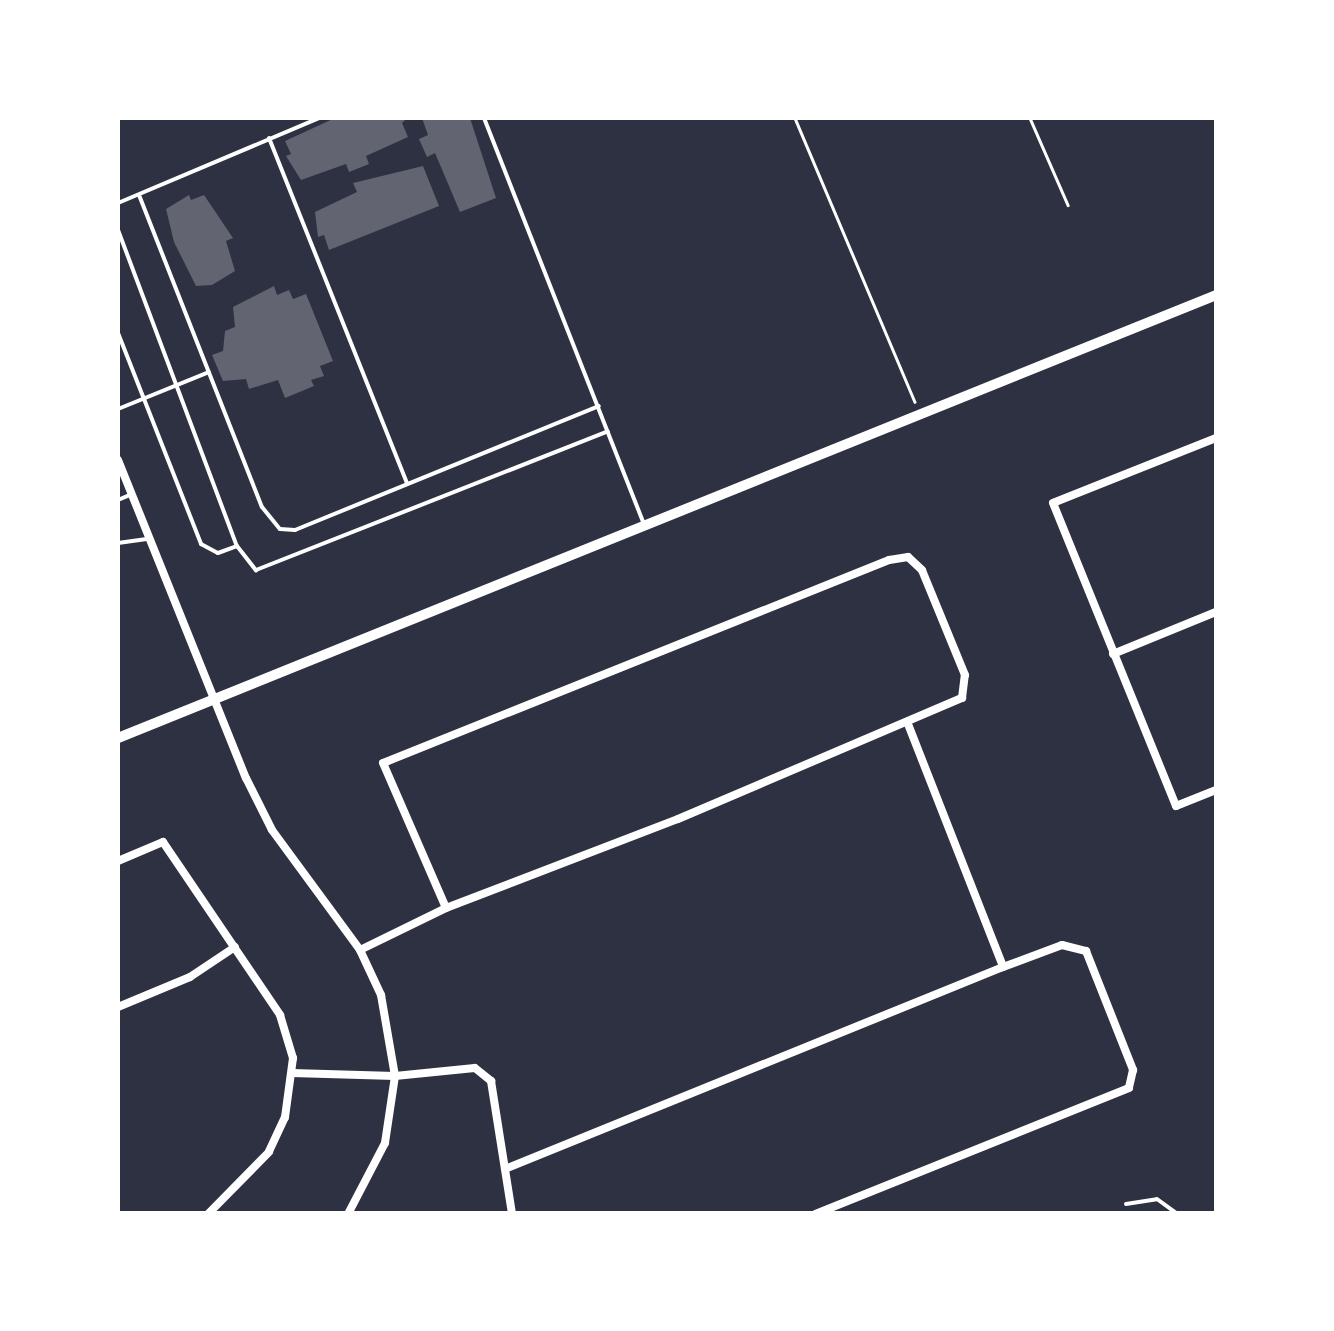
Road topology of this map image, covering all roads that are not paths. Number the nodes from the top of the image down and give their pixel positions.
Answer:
1 (319, 118) edge
2 (484, 118) edge
3 (269, 138) junction
4 (139, 194) junction
5 (118, 203) edge
6 (118, 230) edge
7 (1216, 295) edge
8 (118, 333) edge
9 (209, 372) junction
10 (177, 384) junction
11 (143, 398) junction
12 (599, 406) junction
13 (118, 408) edge
14 (608, 431) junction
15 (1216, 438) edge
16 (118, 460) edge
17 (407, 483) junction
18 (130, 495) junction
19 (118, 500) edge
20 (644, 524) junction
21 (148, 539) junction
22 (118, 543) edge
23 (237, 546) junction
24 (1216, 612) edge
25 (1113, 654) junction
26 (212, 700) junction
27 (908, 724) junction
28 (118, 738) edge
29 (1216, 790) edge
30 (118, 861) edge
31 (446, 908) junction
32 (234, 947) junction
33 (360, 950) junction
34 (1003, 966) junction
35 (118, 1007) edge
36 (292, 1073) junction
37 (395, 1076) junction
38 (505, 1169) junction
39 (1126, 1204) dead end
40 (208, 1214) edge
41 (348, 1214) edge
42 (512, 1214) edge
43 (815, 1214) edge
44 (1178, 1214) edge

1 - 3 lane
2 - 12 lane
3 - 4 lane
3 - 17 lane
4 - 5 lane
4 - 9 lane
6 - 10 lane
7 - 20 street
8 - 11 lane
9 - 10 lane
9 - 17 lane
10 - 11 lane
10 - 23 lane
11 - 13 lane
11 - 23 lane
12 - 14 lane
12 - 17 lane
14 - 20 lane
14 - 23 lane
15 - 25 street
16 - 18 street
18 - 19 lane
18 - 21 street
20 - 26 street
21 - 22 lane
21 - 26 street
24 - 25 street
25 - 29 street
26 - 28 street
26 - 33 street
27 - 31 street
27 - 31 street
27 - 34 street
30 - 32 street
31 - 33 street
32 - 35 street
32 - 36 street
33 - 37 street
34 - 38 street
34 - 43 street
36 - 37 street
36 - 40 street
37 - 38 street
37 - 41 street
38 - 42 street
39 - 44 lane

